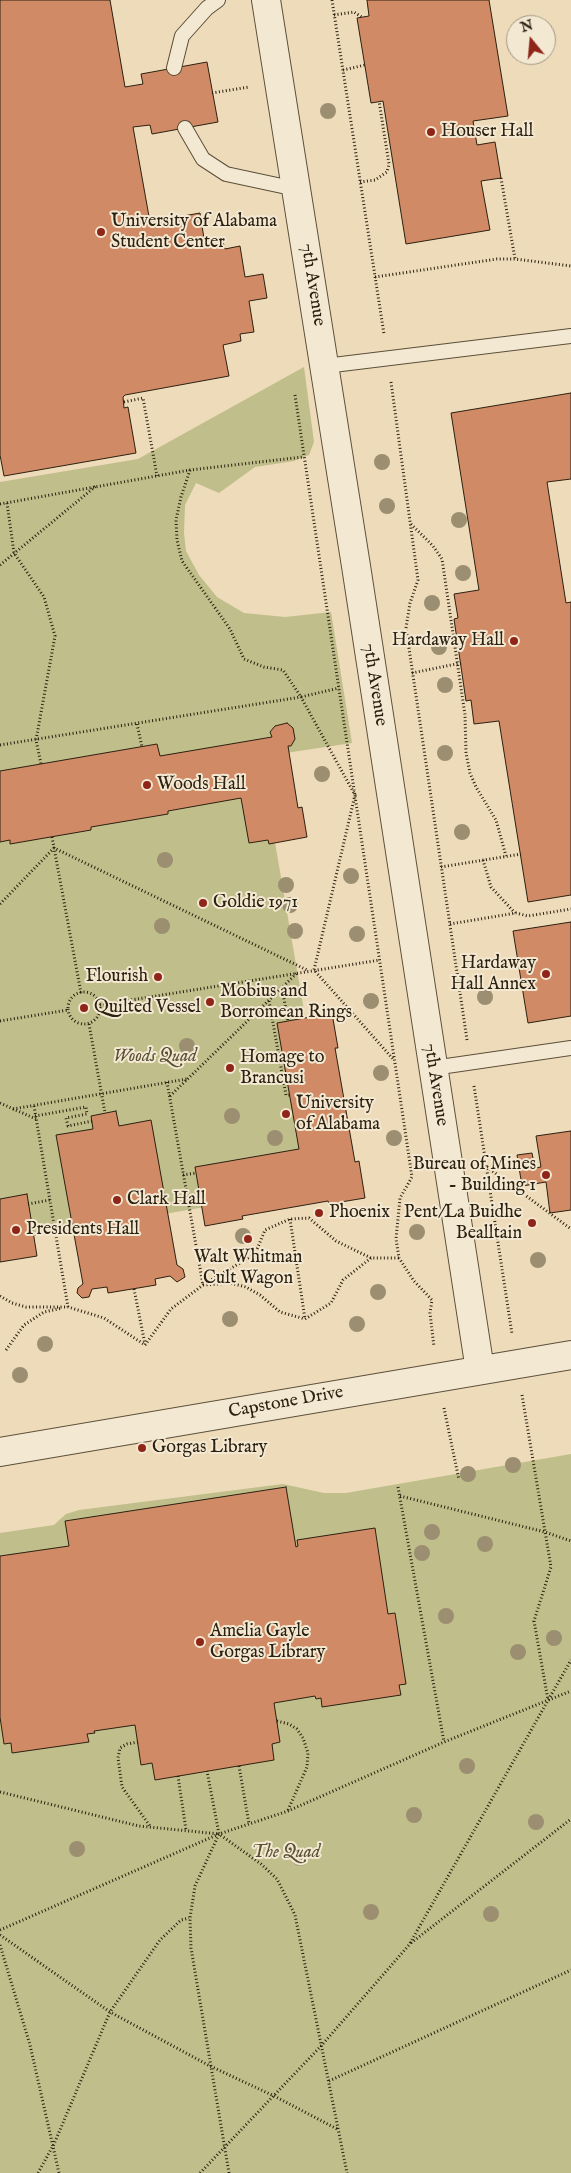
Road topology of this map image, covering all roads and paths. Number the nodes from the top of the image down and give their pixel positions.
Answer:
1 (218, 0) edge
2 (266, 0) edge
3 (332, 0) edge
4 (334, 15) junction
5 (363, 18) dead end
6 (365, 65) dead end
7 (174, 68) dead end
8 (343, 70) junction
9 (252, 87) dead end
10 (212, 93) dead end
11 (379, 102) dead end
12 (185, 128) dead end
13 (501, 178) dead end
14 (360, 182) junction
15 (296, 189) junction
16 (515, 259) junction
17 (571, 266) edge
18 (375, 276) junction
19 (571, 336) edge
20 (388, 359) junction
21 (324, 366) junction
22 (294, 388) dead end
23 (124, 402) dead end
24 (303, 456) junction
25 (190, 470) junction
26 (156, 476) junction
27 (97, 486) junction
28 (7, 503) junction
29 (0, 504) edge
30 (410, 523) junction
31 (14, 554) junction
32 (0, 565) edge
33 (460, 664) junction
34 (412, 673) junction
35 (339, 688) junction
36 (301, 697) junction
37 (138, 724) junction
38 (36, 740) junction
39 (0, 745) edge
40 (142, 747) dead end
41 (41, 764) dead end
42 (356, 795) junction
43 (52, 837) dead end
44 (54, 848) junction
45 (520, 854) dead end
46 (506, 856) junction
47 (483, 860) junction
48 (441, 867) junction
49 (0, 904) edge
50 (571, 909) edge
51 (516, 913) junction
52 (450, 924) junction
53 (380, 960) junction
54 (307, 970) junction
55 (314, 970) junction
56 (298, 972) junction
57 (282, 987) junction
58 (80, 993) junction
59 (269, 1000) junction
60 (100, 1004) junction
61 (68, 1010) junction
62 (0, 1021) edge
63 (288, 1021) dead end
64 (89, 1024) junction
65 (571, 1048) edge
66 (395, 1061) junction
67 (471, 1063) junction
68 (433, 1068) junction
69 (187, 1079) junction
70 (167, 1082) junction
71 (101, 1094) junction
72 (290, 1095) dead end
73 (169, 1096) junction
74 (0, 1103) edge
75 (34, 1106) junction
76 (13, 1109) junction
77 (105, 1113) dead end
78 (36, 1118) junction
79 (92, 1122) dead end
80 (486, 1167) junction
81 (196, 1173) dead end
82 (183, 1175) junction
83 (50, 1200) junction
84 (28, 1204) dead end
85 (290, 1219) junction
86 (571, 1229) edge
87 (371, 1258) junction
88 (399, 1258) junction
89 (203, 1285) junction
90 (134, 1289) dead end
91 (0, 1296) edge
92 (68, 1307) junction
93 (306, 1319) junction
94 (145, 1345) junction
95 (6, 1350) dead end
96 (571, 1355) edge
97 (517, 1364) junction
98 (480, 1370) junction
99 (438, 1378) junction
100 (0, 1452) edge
101 (459, 1480) dead end
102 (398, 1487) dead end
103 (400, 1496) junction
104 (545, 1532) junction
105 (571, 1541) edge
106 (571, 1660) edge
107 (571, 1691) edge
108 (548, 1700) junction
109 (276, 1721) dead end
110 (138, 1742) dead end
111 (444, 1742) junction
112 (239, 1766) dead end
113 (207, 1771) dead end
114 (178, 1776) dead end
115 (0, 1792) edge
116 (288, 1811) junction
117 (571, 1819) edge
118 (249, 1824) junction
119 (150, 1827) junction
120 (186, 1830) junction
121 (219, 1834) junction
122 (190, 1918) junction
123 (0, 1930) edge
124 (0, 1935) edge
125 (0, 1944) edge
126 (409, 1945) junction
127 (571, 1970) edge
128 (110, 2012) junction
129 (321, 2046) junction
130 (210, 2066) junction
131 (329, 2081) junction
132 (274, 2096) junction
133 (339, 2130) junction
134 (54, 2144) junction
135 (225, 2147) junction
136 (38, 2173) edge
137 (59, 2173) edge
138 (200, 2173) edge
139 (229, 2173) edge
140 (347, 2173) edge

1 - 7 lane
2 - 15 street, 7th Avenue
3 - 4 path
4 - 5 path
4 - 8 path
6 - 8 path
8 - 14 path
9 - 10 path
11 - 14 path
12 - 15 lane
13 - 16 path
14 - 18 path
15 - 21 street, 7th Avenue
16 - 17 path
16 - 18 path
18 - 20 path
19 - 20 lane
20 - 21 lane
20 - 30 path
21 - 68 street, 7th Avenue
22 - 24 path
23 - 26 path
24 - 25 path
24 - 35 path
25 - 26 path
25 - 36 path
26 - 27 path
27 - 28 path
27 - 31 path
28 - 29 path
28 - 31 path
30 - 33 path
30 - 34 path
31 - 32 path
31 - 38 path
33 - 34 path
33 - 46 path
34 - 48 path
35 - 36 path
35 - 42 path
36 - 37 path
36 - 42 path
37 - 38 path
37 - 40 path
38 - 39 path
38 - 41 path
42 - 53 path
42 - 55 path
43 - 44 path
44 - 49 path
44 - 54 path
44 - 58 path
45 - 46 path
46 - 47 path
47 - 48 path
47 - 51 path
48 - 52 path
50 - 51 path
51 - 52 path
52 - 67 path
53 - 55 path
53 - 66 path
54 - 55 path
54 - 56 path
55 - 66 path
56 - 57 path
56 - 60 path
57 - 59 path
57 - 63 path
58 - 60 path
58 - 61 path
59 - 69 path
59 - 72 path
60 - 64 path
61 - 62 path
61 - 64 path
64 - 71 path
65 - 67 lane
66 - 88 path
67 - 68 lane
67 - 80 path
68 - 98 street, 7th Avenue
69 - 70 path
69 - 73 path
70 - 71 path
70 - 73 path
71 - 75 path
71 - 77 path
73 - 82 path
74 - 76 path
75 - 76 path
75 - 78 path
76 - 78 path
78 - 79 path
78 - 83 path
80 - 86 path
80 - 97 path
81 - 82 path
82 - 89 path
83 - 84 path
83 - 92 path
85 - 87 path
85 - 89 path
85 - 93 path
87 - 88 path
87 - 93 path
88 - 99 path
89 - 93 path
89 - 94 path
90 - 94 path
91 - 92 path
92 - 94 path
92 - 95 path
96 - 97 street, Capstone Drive
97 - 98 street, Capstone Drive
97 - 104 path
98 - 99 street, Capstone Drive
99 - 100 street, Capstone Drive
99 - 101 path
102 - 103 path
103 - 104 path
103 - 111 path
104 - 105 path
104 - 108 path
106 - 108 path
107 - 108 path
108 - 111 path
108 - 126 path
109 - 116 path
110 - 119 path
111 - 116 path
112 - 118 path
113 - 121 path
114 - 120 path
115 - 119 path
116 - 118 path
117 - 126 path
118 - 121 path
119 - 120 path
120 - 121 path
121 - 122 path
121 - 123 path
121 - 129 path
122 - 128 path
122 - 130 path
124 - 128 path
125 - 134 path
126 - 129 path
127 - 131 path
128 - 130 path
128 - 134 path
129 - 131 path
129 - 132 path
130 - 132 path
130 - 135 path
131 - 133 path
132 - 133 path
132 - 135 path
133 - 140 path
134 - 136 path
134 - 137 path
135 - 138 path
135 - 139 path

